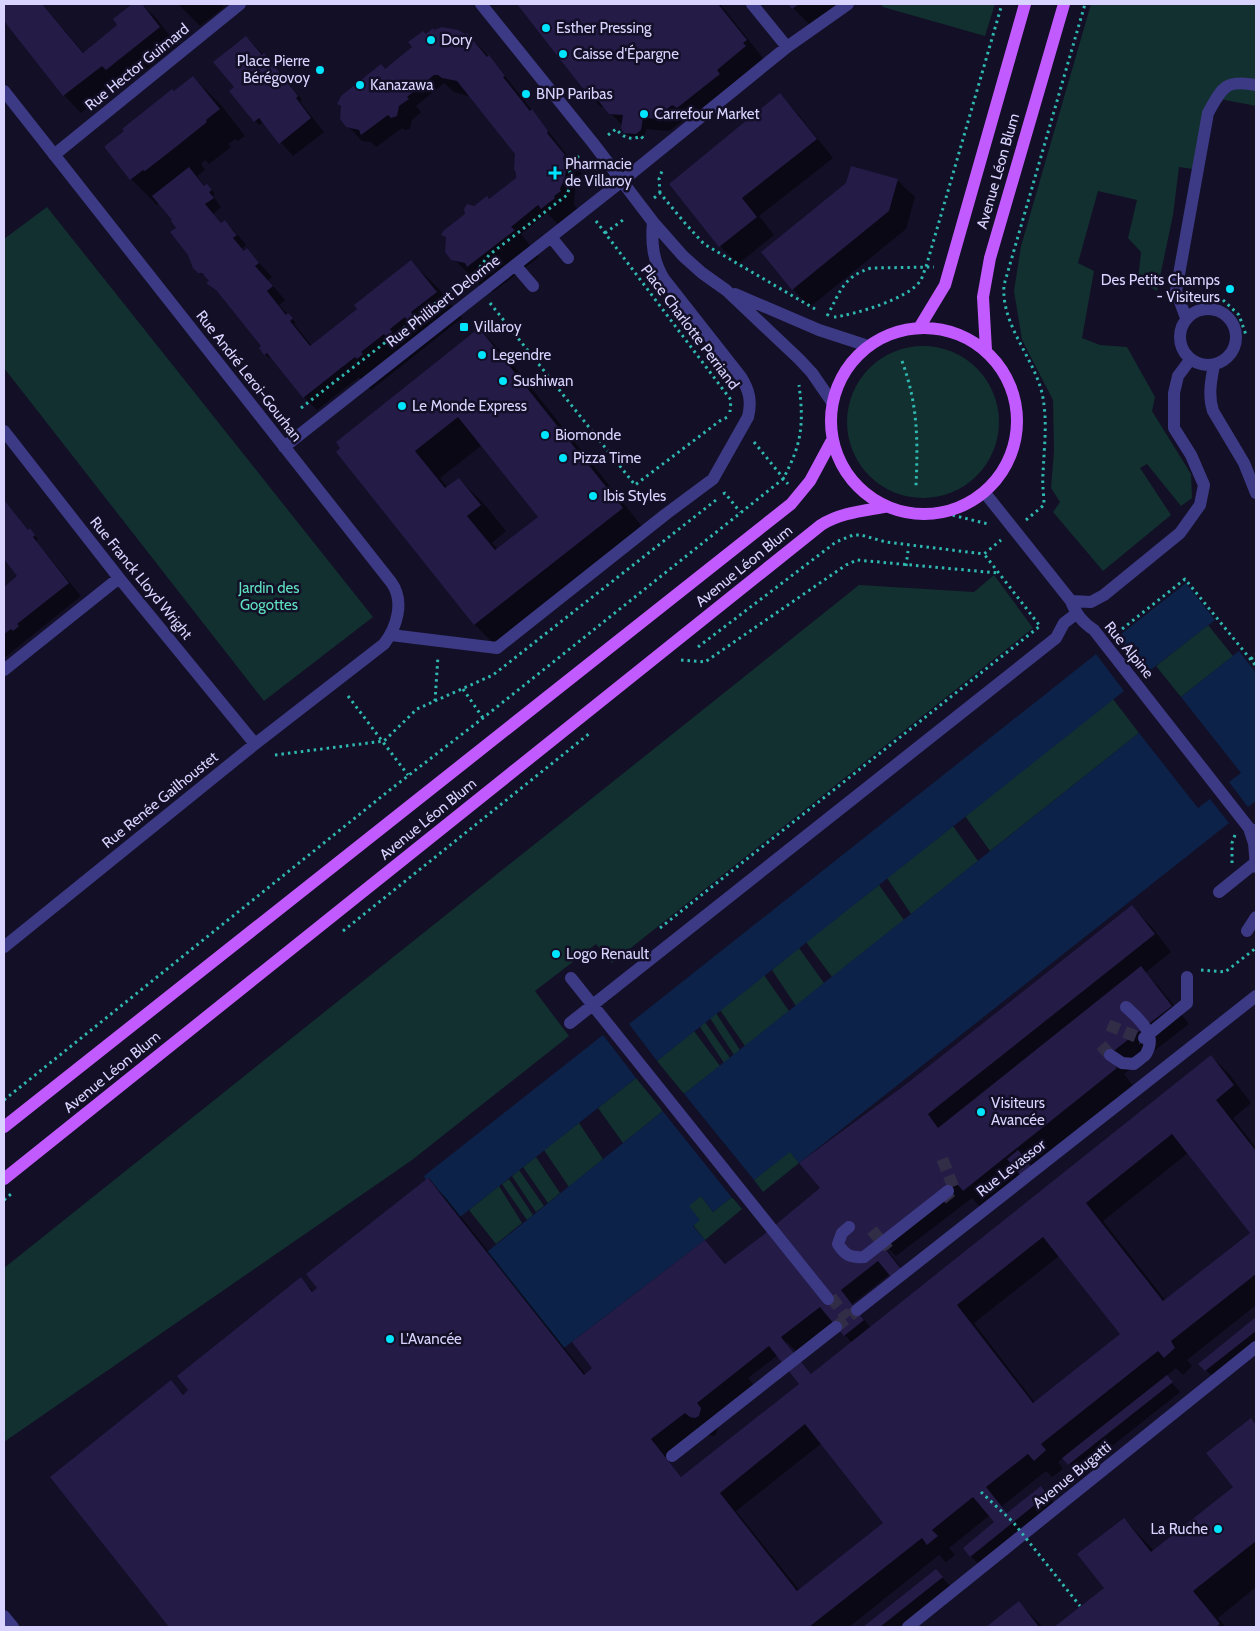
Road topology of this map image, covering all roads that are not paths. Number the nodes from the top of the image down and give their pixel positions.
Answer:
1 (240, 4) edge
2 (481, 4) edge
3 (752, 4) edge
4 (848, 4) edge
5 (1025, 4) edge
6 (1064, 4) edge
7 (787, 47) junction
8 (1256, 85) edge
9 (4, 91) edge
10 (54, 155) junction
11 (622, 181) junction
12 (653, 222) junction
13 (551, 237) junction
14 (568, 258) dead end
15 (515, 265) junction
16 (532, 286) dead end
17 (726, 290) junction
18 (1186, 318) junction
19 (919, 328) junction
20 (868, 346) junction
21 (986, 350) junction
22 (1190, 360) junction
23 (1214, 365) junction
24 (832, 402) junction
25 (4, 431) edge
26 (831, 442) junction
27 (284, 447) junction
28 (985, 493) junction
29 (1256, 493) edge
30 (884, 507) junction
31 (119, 578) junction
32 (1071, 601) junction
33 (1076, 614) junction
34 (391, 635) junction
35 (4, 670) edge
36 (338, 680) joint
37 (255, 744) junction
38 (1248, 830) edge
39 (1256, 865) edge
40 (1219, 892) dead end
41 (1256, 917) edge
42 (1253, 931) edge
43 (4, 946) edge
44 (1191, 973) road end
45 (571, 978) dead end
46 (1256, 996) edge
47 (593, 1005) junction
48 (1126, 1007) dead end
49 (570, 1023) dead end
50 (1142, 1039) dead end
51 (1110, 1056) tunnel mouth
52 (4, 1127) edge
53 (4, 1179) edge
54 (948, 1191) tunnel mouth
55 (849, 1227) dead end
56 (828, 1298) tunnel mouth
57 (857, 1310) tunnel mouth
58 (836, 1327) tunnel mouth
59 (1256, 1347) edge
60 (672, 1456) dead end
61 (4, 1616) edge
62 (13, 1627) edge
63 (908, 1627) edge

1 - 10 street, Rue Hector Guimard
2 - 11 street
3 - 7 street
4 - 7 street, Rue Philibert Delorme
5 - 19 main road, Avenue Léon Blum
6 - 21 main road, Avenue Léon Blum
7 - 11 street, Rue Philibert Delorme
8 - 18 street
9 - 10 street, Rue André Leroi-Gourhan
10 - 27 street, Rue André Leroi-Gourhan
11 - 12 street
11 - 13 street, Rue Philibert Delorme
12 - 17 street
12 - 34 street
13 - 14 street
13 - 15 street, Rue Philibert Delorme
15 - 16 street
15 - 27 street, Rue Philibert Delorme
17 - 20 street
17 - 24 street
18 - 22 street
18 - 23 street
19 - 20 main road
19 - 21 main road
20 - 24 main road
21 - 28 main road
22 - 23 street
22 - 32 street
23 - 29 street
24 - 26 main road
25 - 31 street, Rue Franck Lloyd Wright
26 - 30 main road
26 - 52 main road, Avenue Léon Blum
27 - 34 street, Rue André Leroi-Gourhan
28 - 30 main road
28 - 32 street, Rue Alpine
30 - 53 main road, Avenue Léon Blum
31 - 35 street
31 - 37 street, Rue Franck Lloyd Wright
32 - 33 street, Rue Alpine
33 - 38 street, Rue Alpine
33 - 47 street
34 - 36 street, Rue André Leroi-Gourhan
36 - 37 street, Rue Renée Gailhoustet
37 - 43 street, Rue Renée Gailhoustet
38 - 39 street
39 - 40 street
41 - 42 street
44 - 50 street
45 - 47 street
46 - 57 street, Rue Levassor
47 - 49 street
47 - 56 street
48 - 51 street
54 - 55 street
58 - 60 street
59 - 63 street, Avenue Bugatti
61 - 62 street

